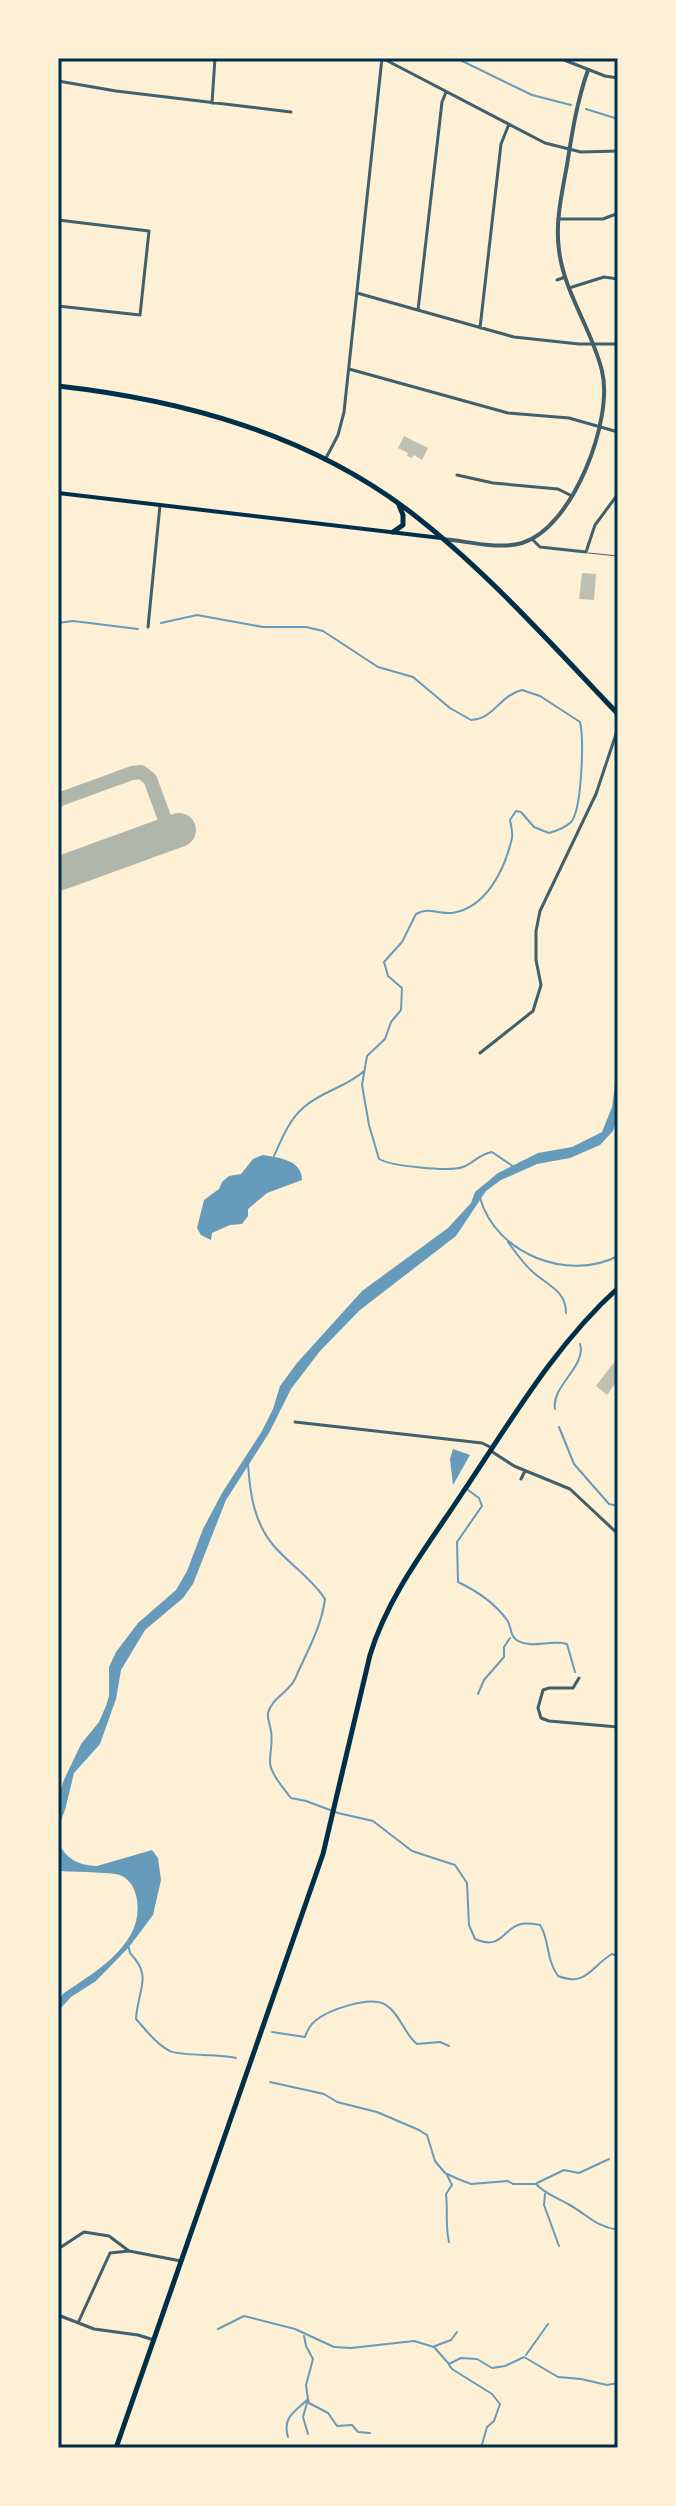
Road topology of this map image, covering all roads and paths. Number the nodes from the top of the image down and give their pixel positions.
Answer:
1 (215, 58) edge
2 (382, 58) edge
3 (560, 58) edge
4 (588, 70) junction
5 (618, 78) edge
6 (58, 81) edge
7 (446, 92) junction
8 (212, 103) junction
9 (291, 112) dead end
10 (509, 124) junction
11 (569, 149) junction
12 (618, 151) edge
13 (616, 214) dead end
14 (558, 219) junction
15 (58, 220) edge
16 (565, 277) junction
17 (618, 279) edge
18 (557, 280) dead end
19 (569, 288) junction
20 (357, 293) junction
21 (58, 306) edge
22 (418, 310) junction
23 (480, 328) junction
24 (618, 344) edge
25 (593, 345) junction
26 (349, 369) junction
27 (58, 386) edge
28 (599, 428) junction
29 (618, 432) edge
30 (325, 460) junction
31 (457, 475) dead end
32 (58, 493) edge
33 (618, 494) edge
34 (572, 496) junction
35 (398, 504) junction
36 (160, 505) junction
37 (393, 532) junction
38 (442, 539) junction
39 (532, 539) junction
40 (586, 552) junction
41 (618, 556) edge
42 (148, 627) dead end
43 (618, 714) edge
44 (618, 728) edge
45 (480, 1053) dead end
46 (618, 1288) edge
47 (295, 1422) dead end
48 (492, 1450) junction
49 (525, 1471) junction
50 (521, 1479) dead end
51 (618, 1534) edge
52 (579, 1678) dead end
53 (618, 1727) edge
54 (58, 2249) edge
55 (129, 2251) junction
56 (181, 2261) junction
57 (58, 2315) edge
58 (78, 2323) junction
59 (154, 2340) junction
60 (116, 2448) edge

1 - 8 street
2 - 7 street
2 - 20 street
3 - 4 street
4 - 5 street
4 - 11 street
6 - 8 street
7 - 10 street
7 - 22 street
8 - 9 street
10 - 11 street
10 - 23 street
11 - 12 street
11 - 14 street
13 - 14 street
14 - 16 street
15 - 21 street
16 - 18 street
16 - 19 street
17 - 19 street
19 - 25 street
20 - 22 street
20 - 26 street
22 - 23 street
23 - 25 street
24 - 25 street
25 - 28 street
26 - 28 street
26 - 30 street
27 - 30 highway
28 - 29 street
28 - 34 street
30 - 35 highway
31 - 34 street
32 - 36 main road
33 - 40 street
34 - 39 street
35 - 37 highway
35 - 38 highway
36 - 37 main road
36 - 42 street
37 - 38 main road
38 - 39 street
38 - 43 highway
39 - 40 street
40 - 41 lane
44 - 45 street
46 - 48 highway
47 - 48 street
48 - 49 street
48 - 56 highway
49 - 50 street
49 - 51 street
52 - 53 street
54 - 55 street
55 - 56 street
55 - 58 street
56 - 59 highway
57 - 58 street
58 - 59 street
59 - 60 highway

